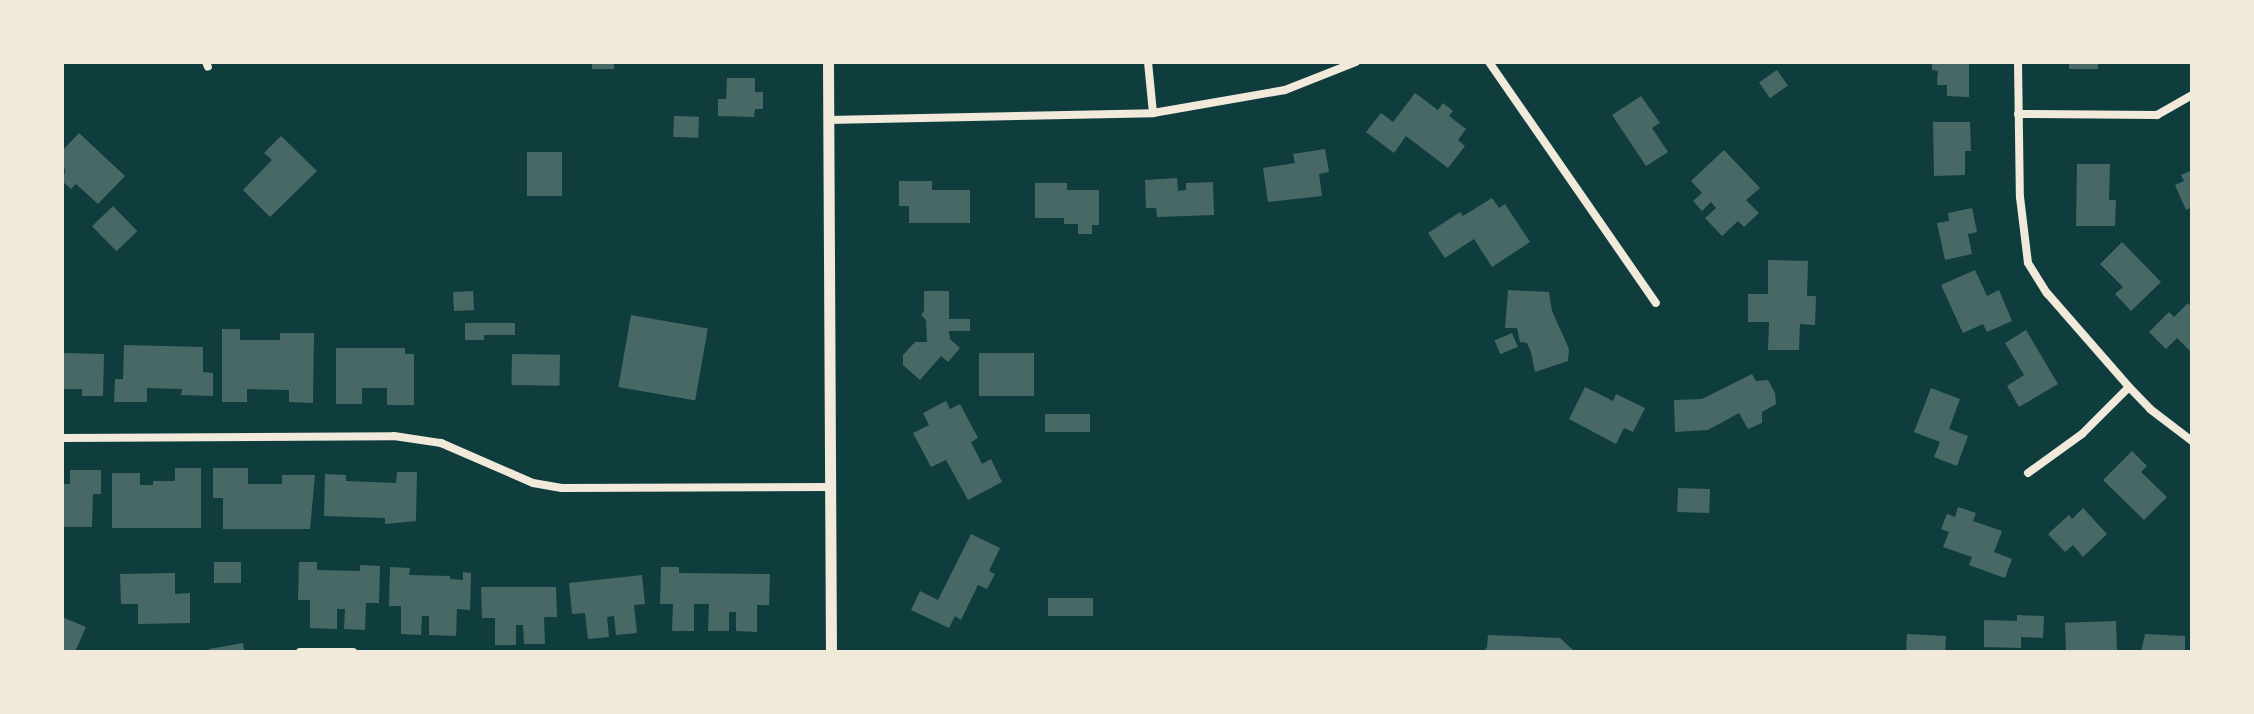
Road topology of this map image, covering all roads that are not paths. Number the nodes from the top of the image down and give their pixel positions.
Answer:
1 (828, 62) edge
2 (1148, 62) edge
3 (1356, 62) edge
4 (1489, 62) edge
5 (2018, 62) edge
6 (2192, 95) edge
7 (1153, 113) junction
8 (2018, 114) junction
9 (828, 120) junction
10 (1656, 303) dead end
11 (2129, 387) junction
12 (62, 438) edge
13 (2192, 441) edge
14 (2028, 473) dead end
15 (831, 487) junction
16 (300, 652) edge
17 (353, 652) edge
18 (831, 652) edge

1 - 9 street
2 - 7 street
3 - 7 street
4 - 10 street
5 - 8 street
6 - 8 street
7 - 9 street
8 - 11 street
9 - 15 street
11 - 13 street
11 - 14 street
12 - 15 street
15 - 18 street
16 - 17 street

